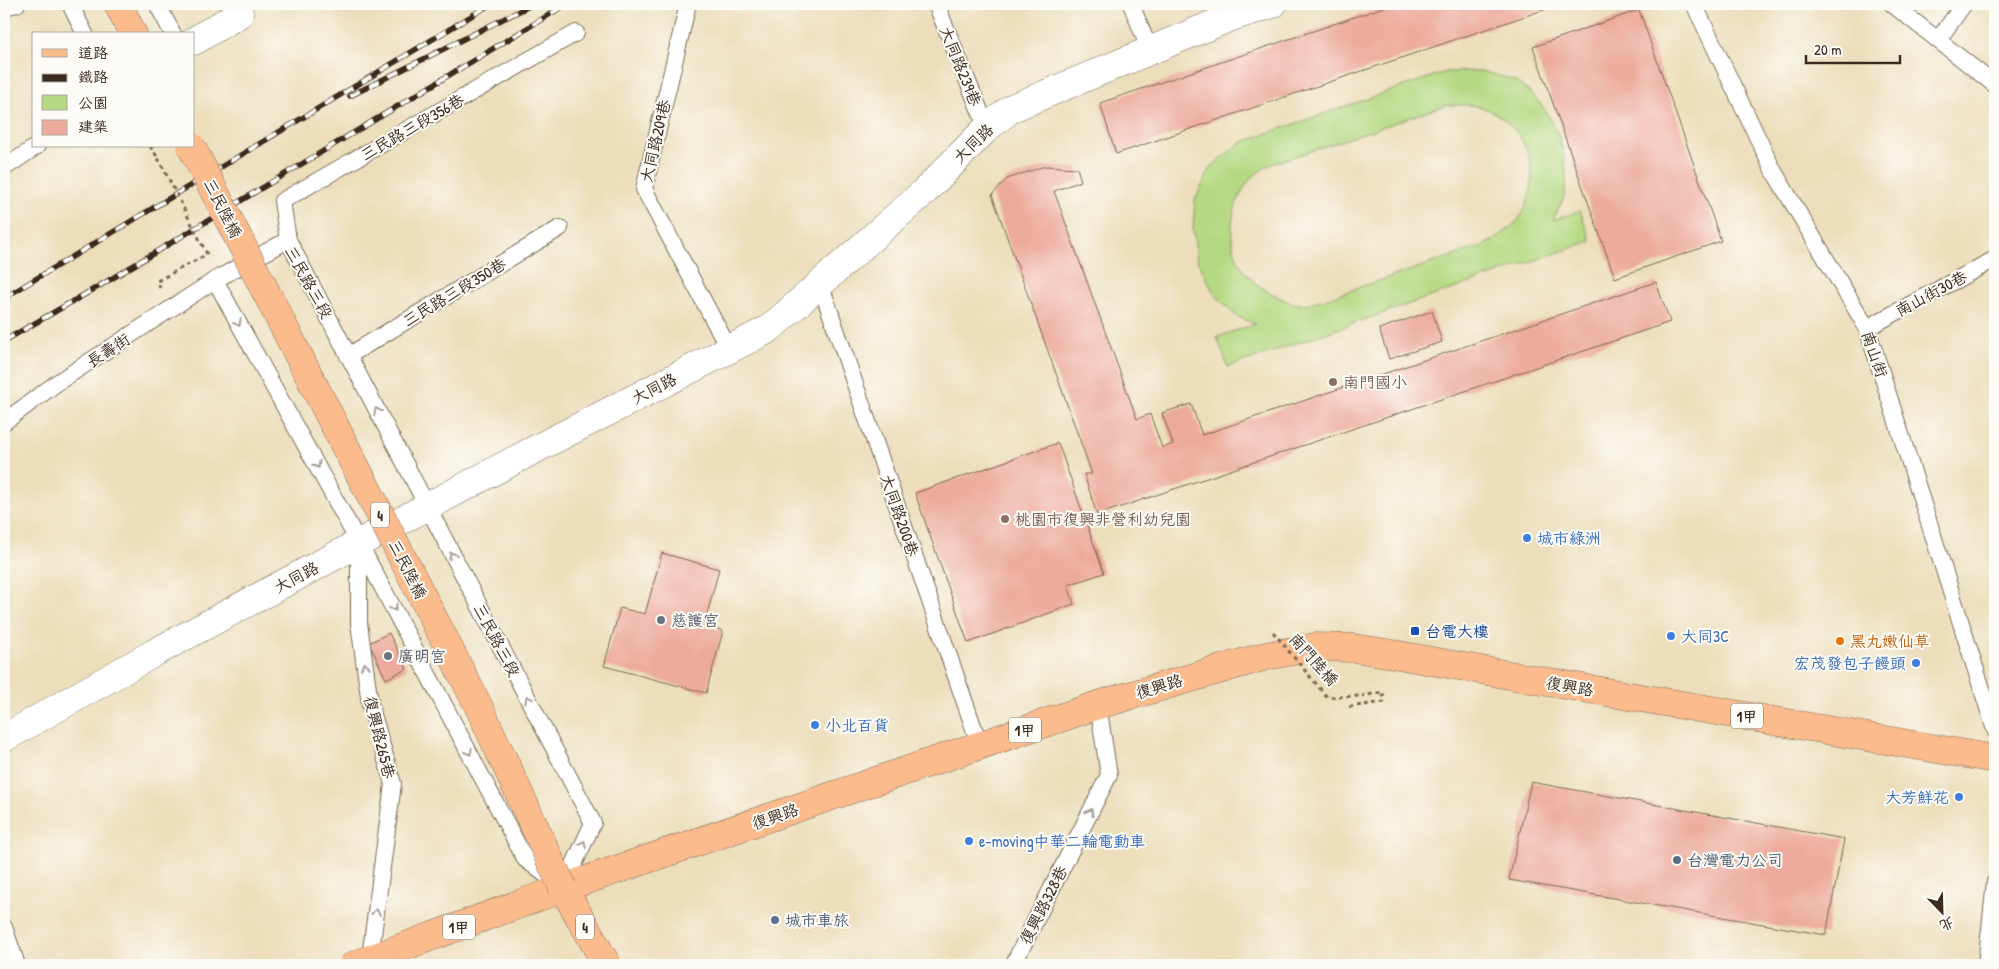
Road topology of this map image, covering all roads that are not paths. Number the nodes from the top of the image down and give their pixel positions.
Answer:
1 (17, 4) edge
2 (70, 4) edge
3 (118, 4) edge
4 (157, 4) edge
5 (238, 4) edge
6 (688, 4) edge
7 (936, 4) edge
8 (1131, 4) edge
9 (1273, 4) edge
10 (1694, 4) edge
11 (1892, 4) edge
12 (1964, 4) edge
13 (4, 7) edge
14 (84, 32) edge
15 (132, 32) edge
16 (172, 32) edge
17 (576, 33) dead end
18 (1938, 40) junction
19 (195, 41) edge
20 (1150, 51) junction
21 (1995, 85) edge
22 (987, 128) junction
23 (35, 148) edge
24 (192, 148) edge
25 (4, 168) edge
26 (560, 228) dead end
27 (288, 240) junction
28 (1995, 259) edge
29 (215, 280) junction
30 (820, 283) junction
31 (1867, 328) junction
32 (729, 349) junction
33 (348, 356) junction
34 (4, 422) edge
35 (427, 507) junction
36 (359, 543) junction
37 (1098, 705) junction
38 (1995, 730) edge
39 (4, 738) edge
40 (980, 746) junction
41 (1995, 759) edge
42 (1995, 882) edge
43 (563, 888) junction
44 (4, 927) edge
45 (364, 964) edge
46 (17, 965) edge
47 (607, 965) edge
48 (1013, 965) edge
49 (1986, 965) edge

1 - 13 lane
2 - 14 lane
3 - 15 main road
4 - 16 lane
5 - 19 street
6 - 32 lane, 大同路209巷
7 - 22 lane, 大同路239巷
8 - 20 lane
9 - 20 street, 大同路
10 - 31 lane, 南山街
11 - 18 lane
12 - 18 lane
17 - 27 lane, 三民路三段356巷
18 - 21 lane
20 - 22 street, 大同路
22 - 30 street, 大同路
23 - 25 lane
24 - 43 main road, 三民陸橋 / 4, bridge
26 - 33 lane, 三民路三段350巷
27 - 29 lane, 三民路三段
27 - 33 lane, 三民路三段
28 - 31 lane, 南山街30巷
29 - 34 lane, 長壽街
29 -> 36 lane
30 - 32 street, 大同路
30 - 40 lane, 大同路200巷
31 - 38 lane, 南山街
32 - 35 street, 大同路
35 -> 33 lane, 三民路三段
35 - 36 street, 大同路
43 -> 35 lane, 三民路三段
36 - 39 street, 大同路
36 -> 43 lane
45 -> 36 lane, 復興路265巷
37 - 40 main road, 復興路 / 1甲
37 - 41 main road, 復興路 / 1甲
48 -> 37 lane, 復興路328巷
40 - 43 main road, 復興路 / 1甲
42 - 49 lane
43 - 45 main road, 復興路 / 1甲
43 - 47 main road, 4
44 - 46 lane

